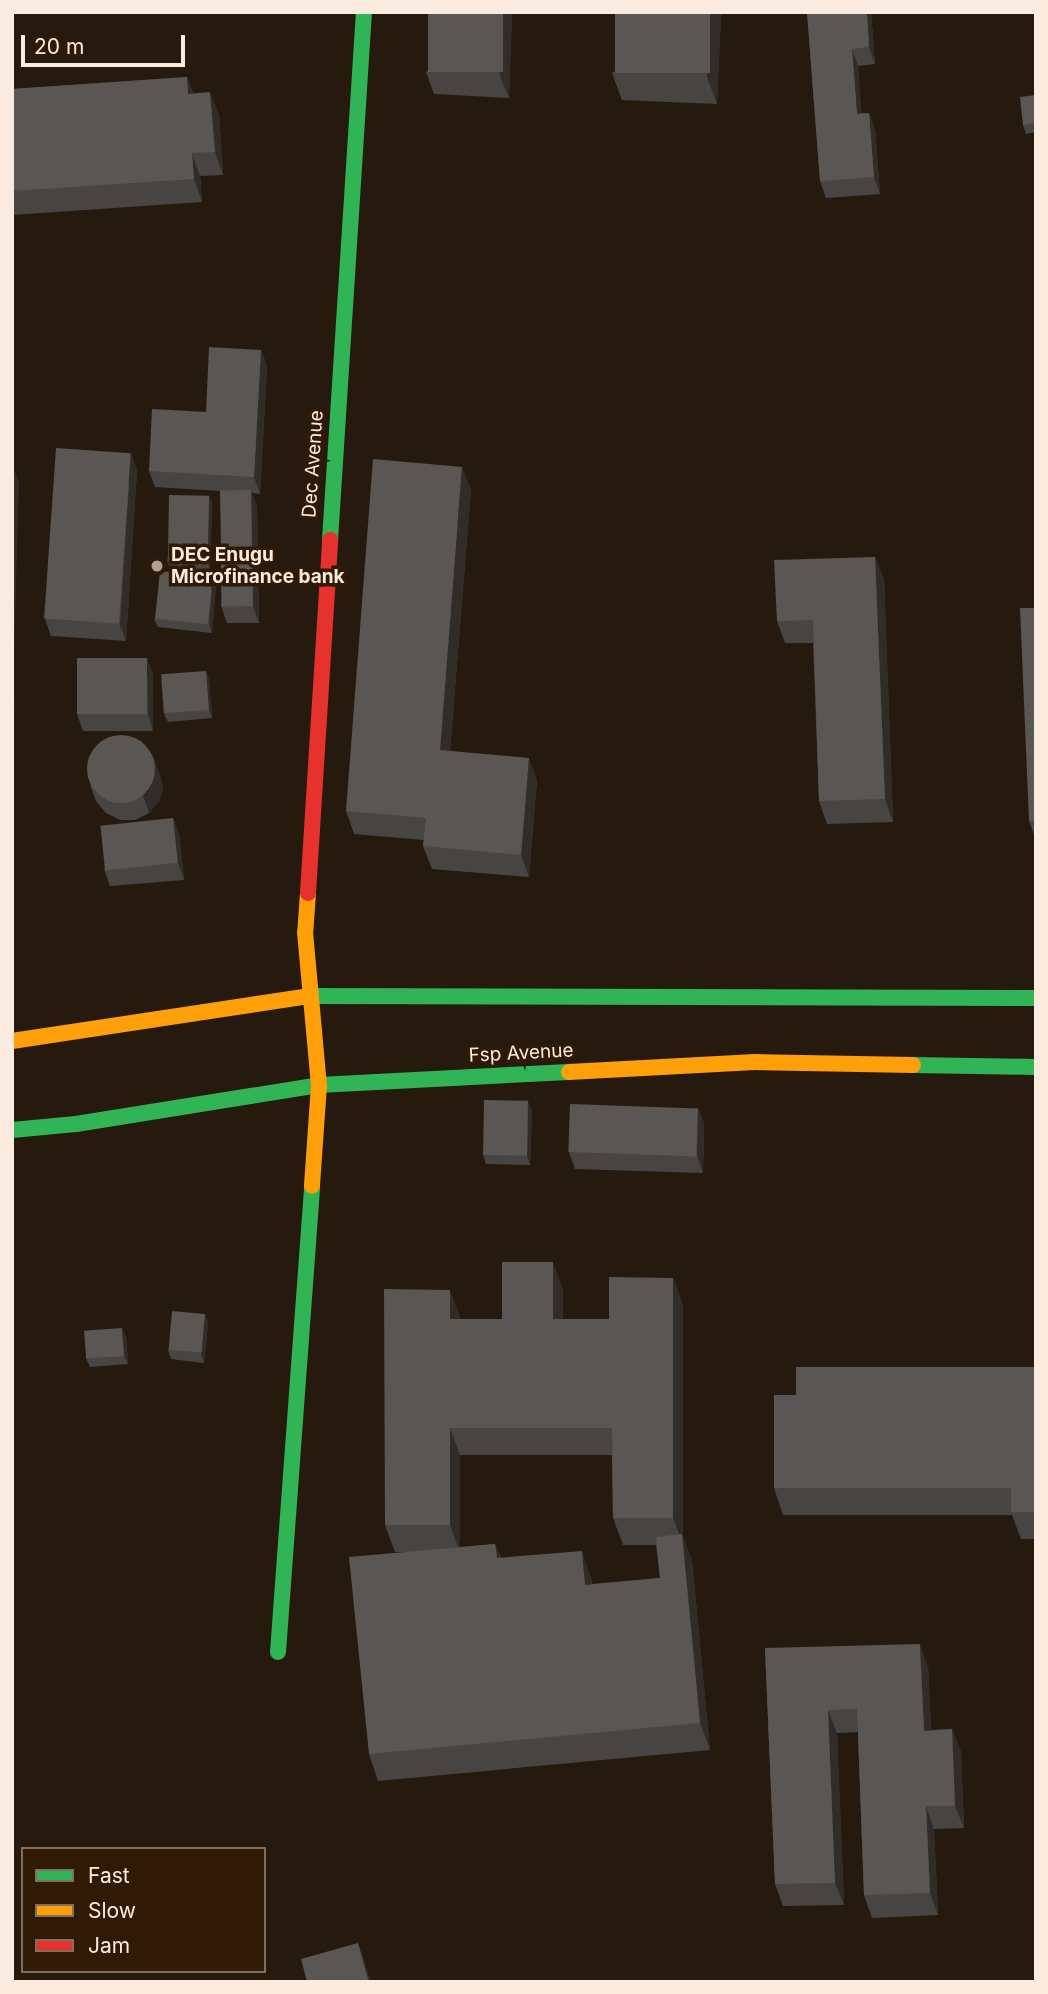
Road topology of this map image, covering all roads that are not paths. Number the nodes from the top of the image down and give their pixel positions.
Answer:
1 (364, 12) edge
2 (310, 996) junction
3 (1036, 998) edge
4 (12, 1041) edge
5 (1036, 1067) edge
6 (319, 1085) junction
7 (12, 1130) edge
8 (278, 1652) dead end

1 - 2 main road, Dec Avenue
2 - 3 main road
2 - 4 main road
2 - 6 main road, Dec Avenue
5 - 6 main road, Fsp Avenue
6 - 7 main road, Fsp Avenue
6 - 8 main road, Dec Avenue

